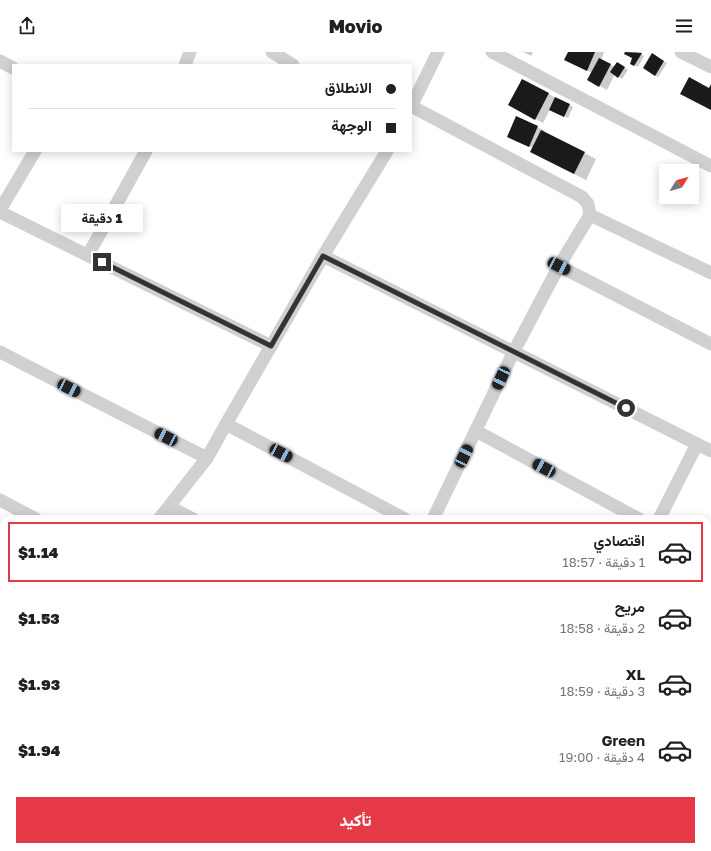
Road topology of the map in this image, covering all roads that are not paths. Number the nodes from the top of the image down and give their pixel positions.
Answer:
1 (190, 52) edge
2 (272, 52) edge
3 (438, 52) edge
4 (492, 52) edge
5 (681, 52) edge
6 (0, 61) edge
7 (184, 64) edge
8 (291, 64) edge
9 (12, 67) edge
10 (711, 67) edge
11 (412, 104) edge
12 (412, 107) edge
13 (34, 152) edge
14 (145, 152) edge
15 (386, 152) edge
16 (711, 166) edge
17 (0, 211) edge
18 (590, 215) junction
19 (88, 255) junction
20 (323, 256) junction
21 (559, 266) junction
22 (709, 269) edge
23 (711, 344) edge
24 (271, 346) junction
25 (514, 351) junction
26 (0, 352) edge
27 (226, 424) junction
28 (476, 431) junction
29 (697, 444) junction
30 (711, 451) edge
31 (207, 458) junction
32 (0, 500) edge
33 (170, 507) junction
34 (28, 515) edge
35 (163, 515) edge
36 (186, 515) edge
37 (397, 515) edge
38 (435, 515) edge
39 (632, 515) edge
40 (661, 515) edge

1 - 7 street
2 - 8 street
3 - 11 street
4 - 16 street
5 - 10 street
6 - 9 street
12 - 18 street
13 - 17 street
14 - 19 street
15 - 20 street
17 - 19 street
18 - 21 street
18 - 22 street
19 - 24 street
20 - 24 street
20 - 25 street
21 - 23 street
21 - 25 street
24 - 27 street
25 - 28 street
25 - 29 street
26 - 31 street
27 - 31 street
27 - 37 street
28 - 38 street
28 - 39 street
29 - 30 street
29 - 40 street
31 - 33 street
32 - 34 street
33 - 35 street
33 - 36 street

